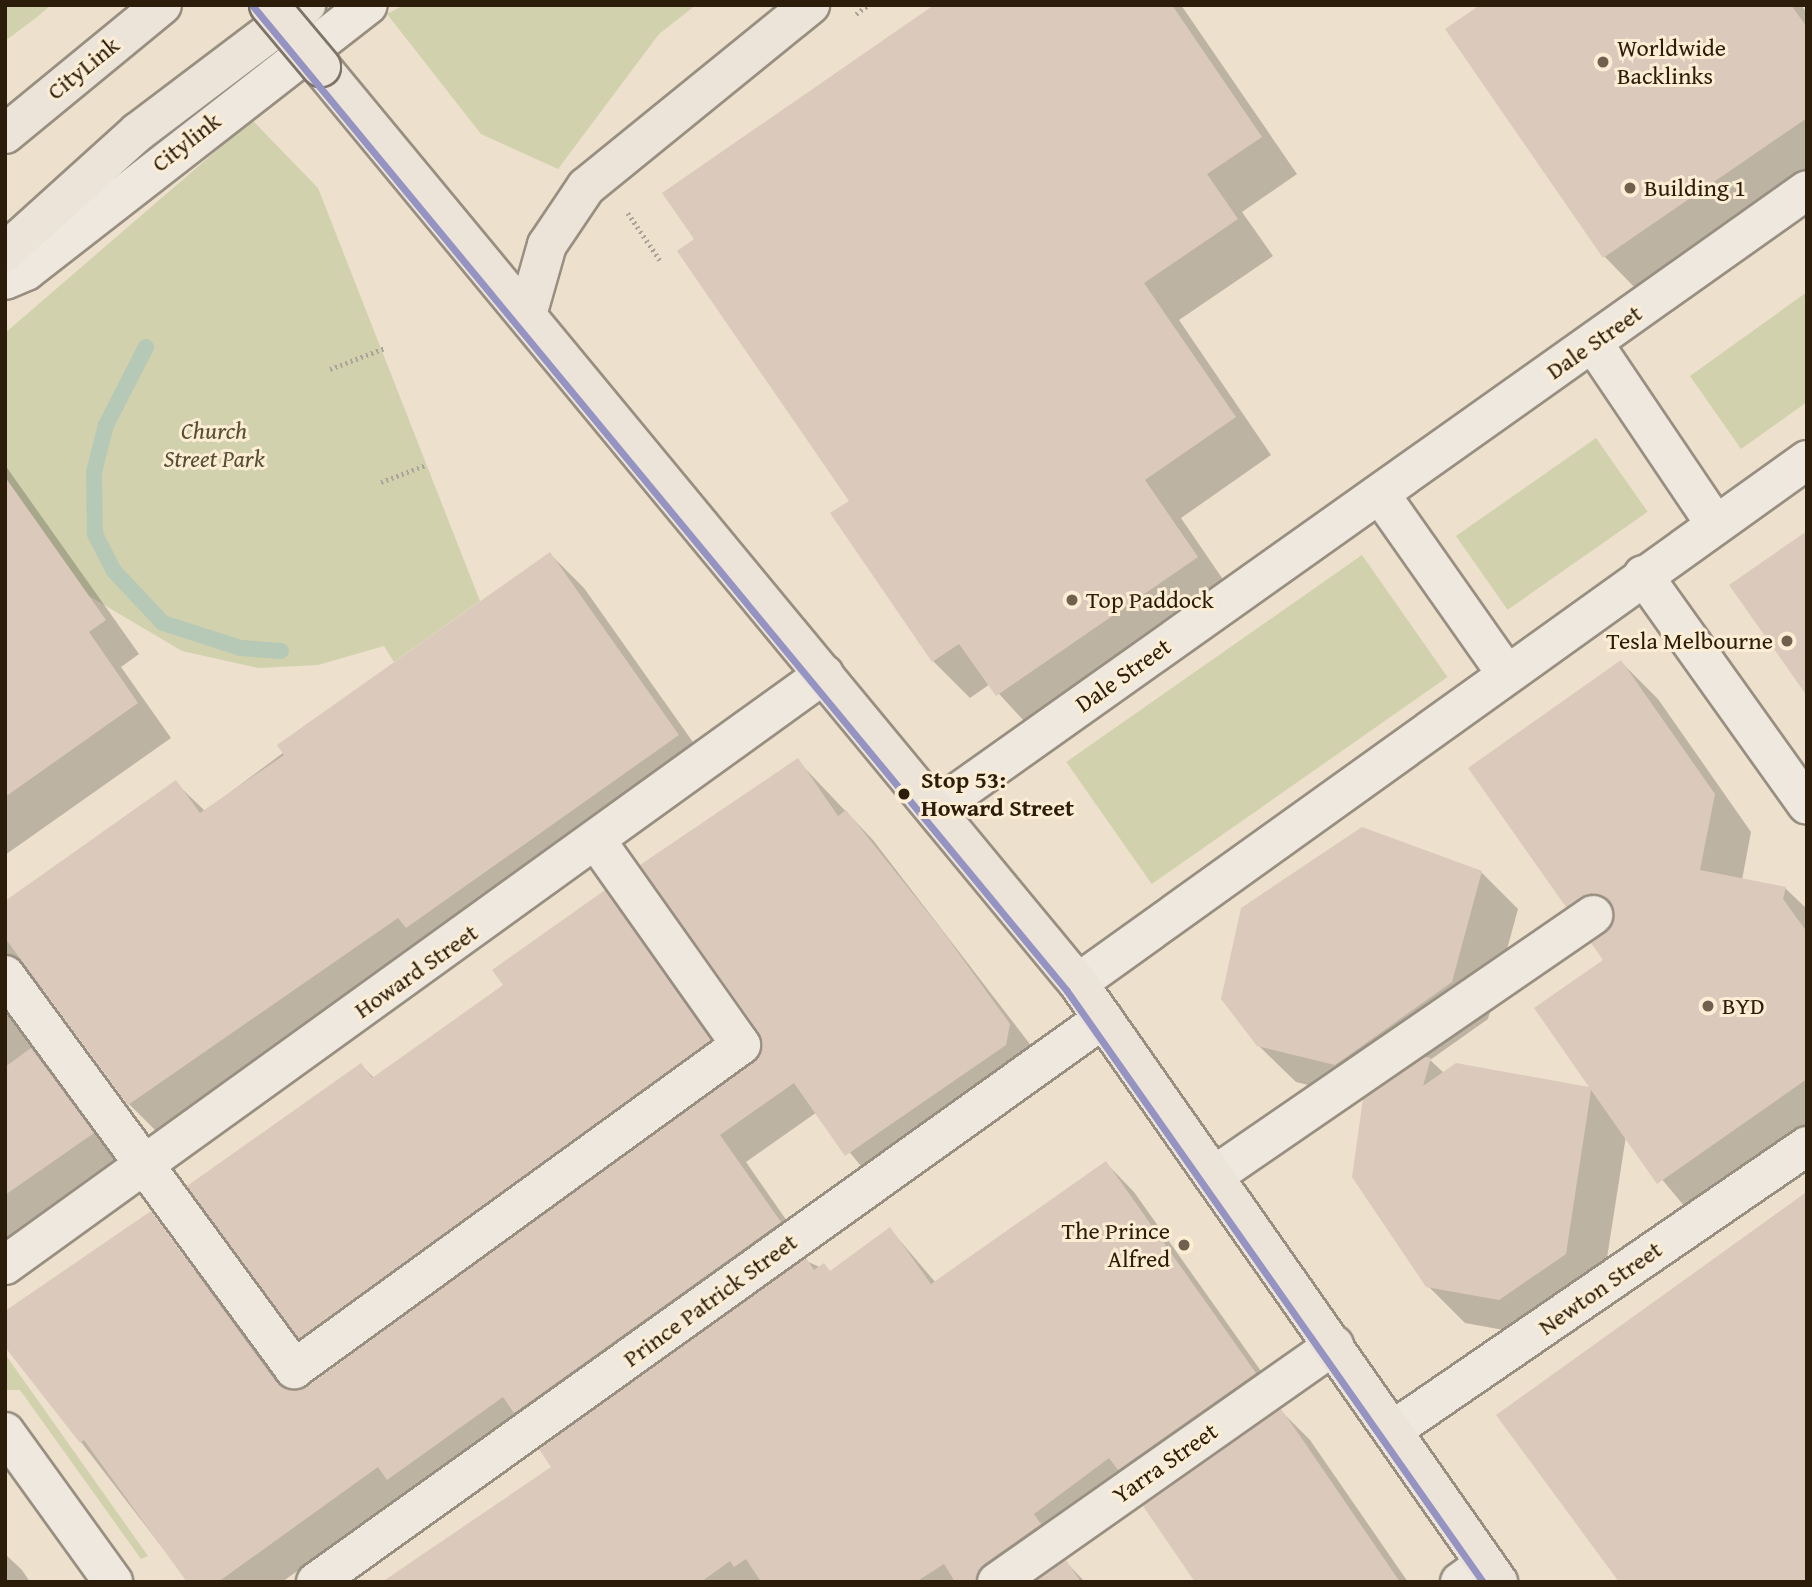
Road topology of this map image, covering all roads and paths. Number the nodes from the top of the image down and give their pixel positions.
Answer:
1 (162, 5) edge
2 (269, 5) edge
3 (306, 5) edge
4 (368, 5) edge
5 (810, 5) edge
6 (5, 134) edge
7 (1807, 190) edge
8 (620, 202) dead end
9 (5, 251) edge
10 (660, 260) dead end
11 (5, 280) edge
12 (527, 315) junction
13 (1593, 343) junction
14 (385, 348) dead end
15 (330, 369) dead end
16 (1807, 460) edge
17 (426, 466) dead end
18 (381, 482) dead end
19 (1380, 494) junction
20 (1716, 524) junction
21 (1643, 575) junction
22 (1505, 672) junction
23 (824, 674) junction
24 (1807, 805) edge
25 (935, 809) junction
26 (597, 843) junction
27 (1593, 915) dead end
28 (5, 975) edge
29 (1078, 983) junction
30 (1103, 1018) junction
31 (1807, 1146) edge
32 (143, 1166) junction
33 (1215, 1175) junction
34 (5, 1265) edge
35 (1334, 1345) junction
36 (1393, 1430) junction
37 (5, 1432) edge
38 (1481, 1576) edge
39 (113, 1582) edge
40 (316, 1582) edge
41 (997, 1582) edge

1 - 6 main road, CityLink
2 - 12 main road, bridge
3 - 9 main road
4 - 11 street, Citylink
5 - 12 main road
7 - 13 street, Dale Street
8 - 10 path
12 - 23 main road
13 - 19 street, Dale Street
13 - 20 street
14 - 15 path
16 - 20 street
17 - 18 path
19 - 22 street
19 - 25 street, Dale Street
20 - 21 street
21 - 22 street
21 - 24 street
22 - 29 street
23 - 25 main road
23 - 26 street, Howard Street
25 - 29 main road
26 - 32 street, Howard Street
26 - 32 street
27 - 33 street
28 - 32 street
29 - 30 main road
30 - 33 main road
30 - 40 street, Prince Patrick Street
31 - 36 street, Newton Street
32 - 34 street, Howard Street
33 - 35 main road
35 - 36 main road
35 - 41 street, Yarra Street
36 - 38 main road
37 - 39 street

